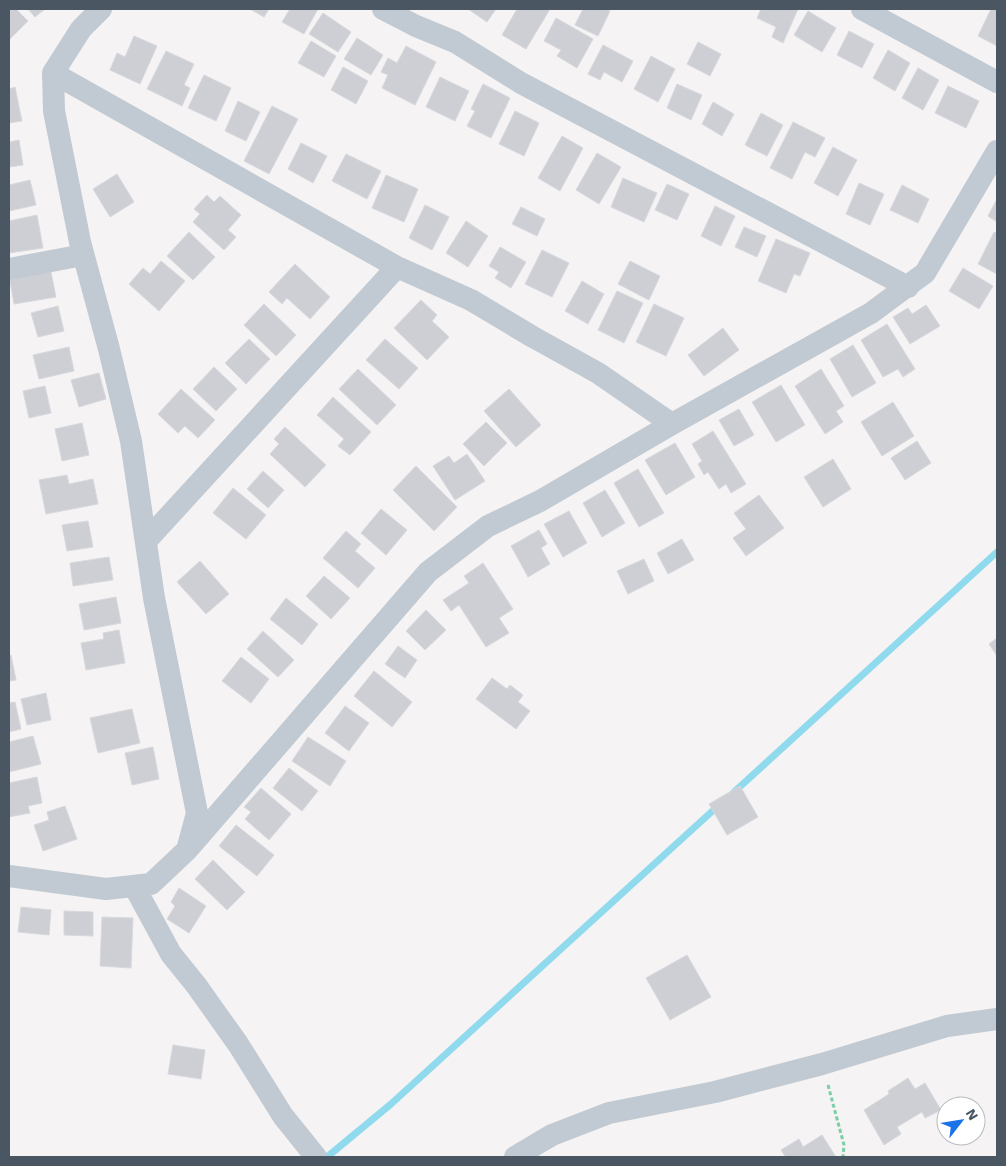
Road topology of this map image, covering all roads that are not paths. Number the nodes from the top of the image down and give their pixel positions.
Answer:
1 (100, 9) edge
2 (383, 9) edge
3 (862, 9) edge
4 (54, 73) junction
5 (997, 82) edge
6 (997, 151) edge
7 (83, 255) junction
8 (397, 266) junction
9 (9, 269) edge
10 (908, 288) junction
11 (672, 424) junction
12 (146, 540) junction
13 (187, 850) junction
14 (9, 876) edge
15 (134, 886) junction
16 (997, 1019) edge
17 (316, 1157) edge
18 (515, 1157) edge

1 - 4 street
2 - 10 street
3 - 5 street
4 - 7 street
4 - 8 street
6 - 10 street
7 - 9 street
7 - 12 street
8 - 11 street
8 - 12 street
10 - 11 street
11 - 13 street
12 - 13 street
13 - 15 street
14 - 15 street
15 - 17 street
16 - 18 street

